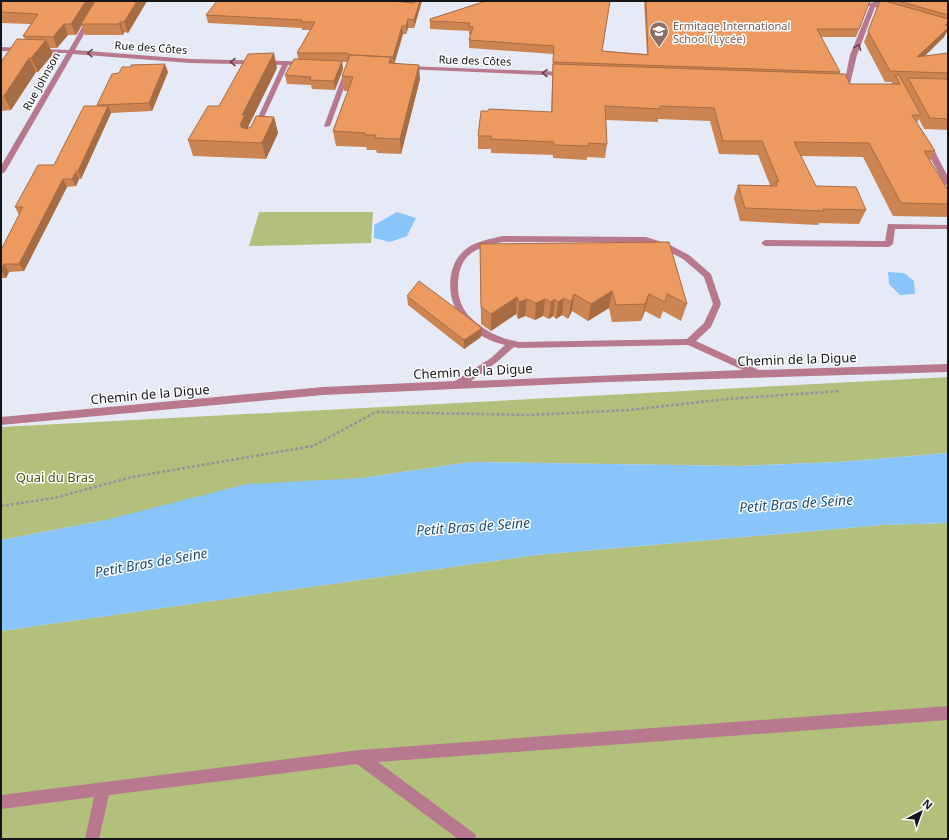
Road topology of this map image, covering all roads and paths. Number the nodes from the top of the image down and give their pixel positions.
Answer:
1 (100, 1) edge
2 (860, 1) edge
3 (879, 1) edge
4 (873, 5) junction
5 (895, 12) edge
6 (1, 49) edge
7 (69, 52) junction
8 (286, 63) junction
9 (311, 64) edge
10 (342, 65) edge
11 (349, 66) junction
12 (357, 66) edge
13 (397, 67) edge
14 (573, 74) edge
15 (839, 84) edge
16 (327, 126) dead end
17 (253, 134) edge
18 (922, 135) edge
19 (1, 172) edge
20 (948, 184) edge
21 (948, 227) edge
22 (765, 243) dead end
23 (689, 342) junction
24 (513, 343) junction
25 (948, 368) edge
26 (757, 373) junction
27 (457, 385) junction
28 (843, 390) dead end
29 (1, 421) edge
30 (1, 506) edge
31 (948, 713) edge
32 (359, 756) junction
33 (103, 789) junction
34 (1, 802) edge
35 (92, 839) edge
36 (470, 839) edge

1 - 7 street, Rue Johnson
2 - 4 street
3 - 4 street
4 - 5 street
15 -> 4 street
6 - 7 street, Rue des Côtes
8 -> 7 street, Rue des Côtes
7 - 19 street, Rue Johnson
8 - 9 street, Rue des Côtes
8 - 17 street
10 - 11 street
11 - 12 street
11 - 16 street
14 -> 13 street, Rue des Côtes
18 - 20 street
21 - 22 street
23 - 24 street
23 - 24 street
23 - 26 street
24 - 27 street
25 - 26 street, Chemin de la Digue
26 - 27 street, Chemin de la Digue
27 - 29 street, Chemin de la Digue
28 - 30 path
31 - 32 street
32 - 33 street
32 - 36 street
33 - 34 street
33 - 35 street

